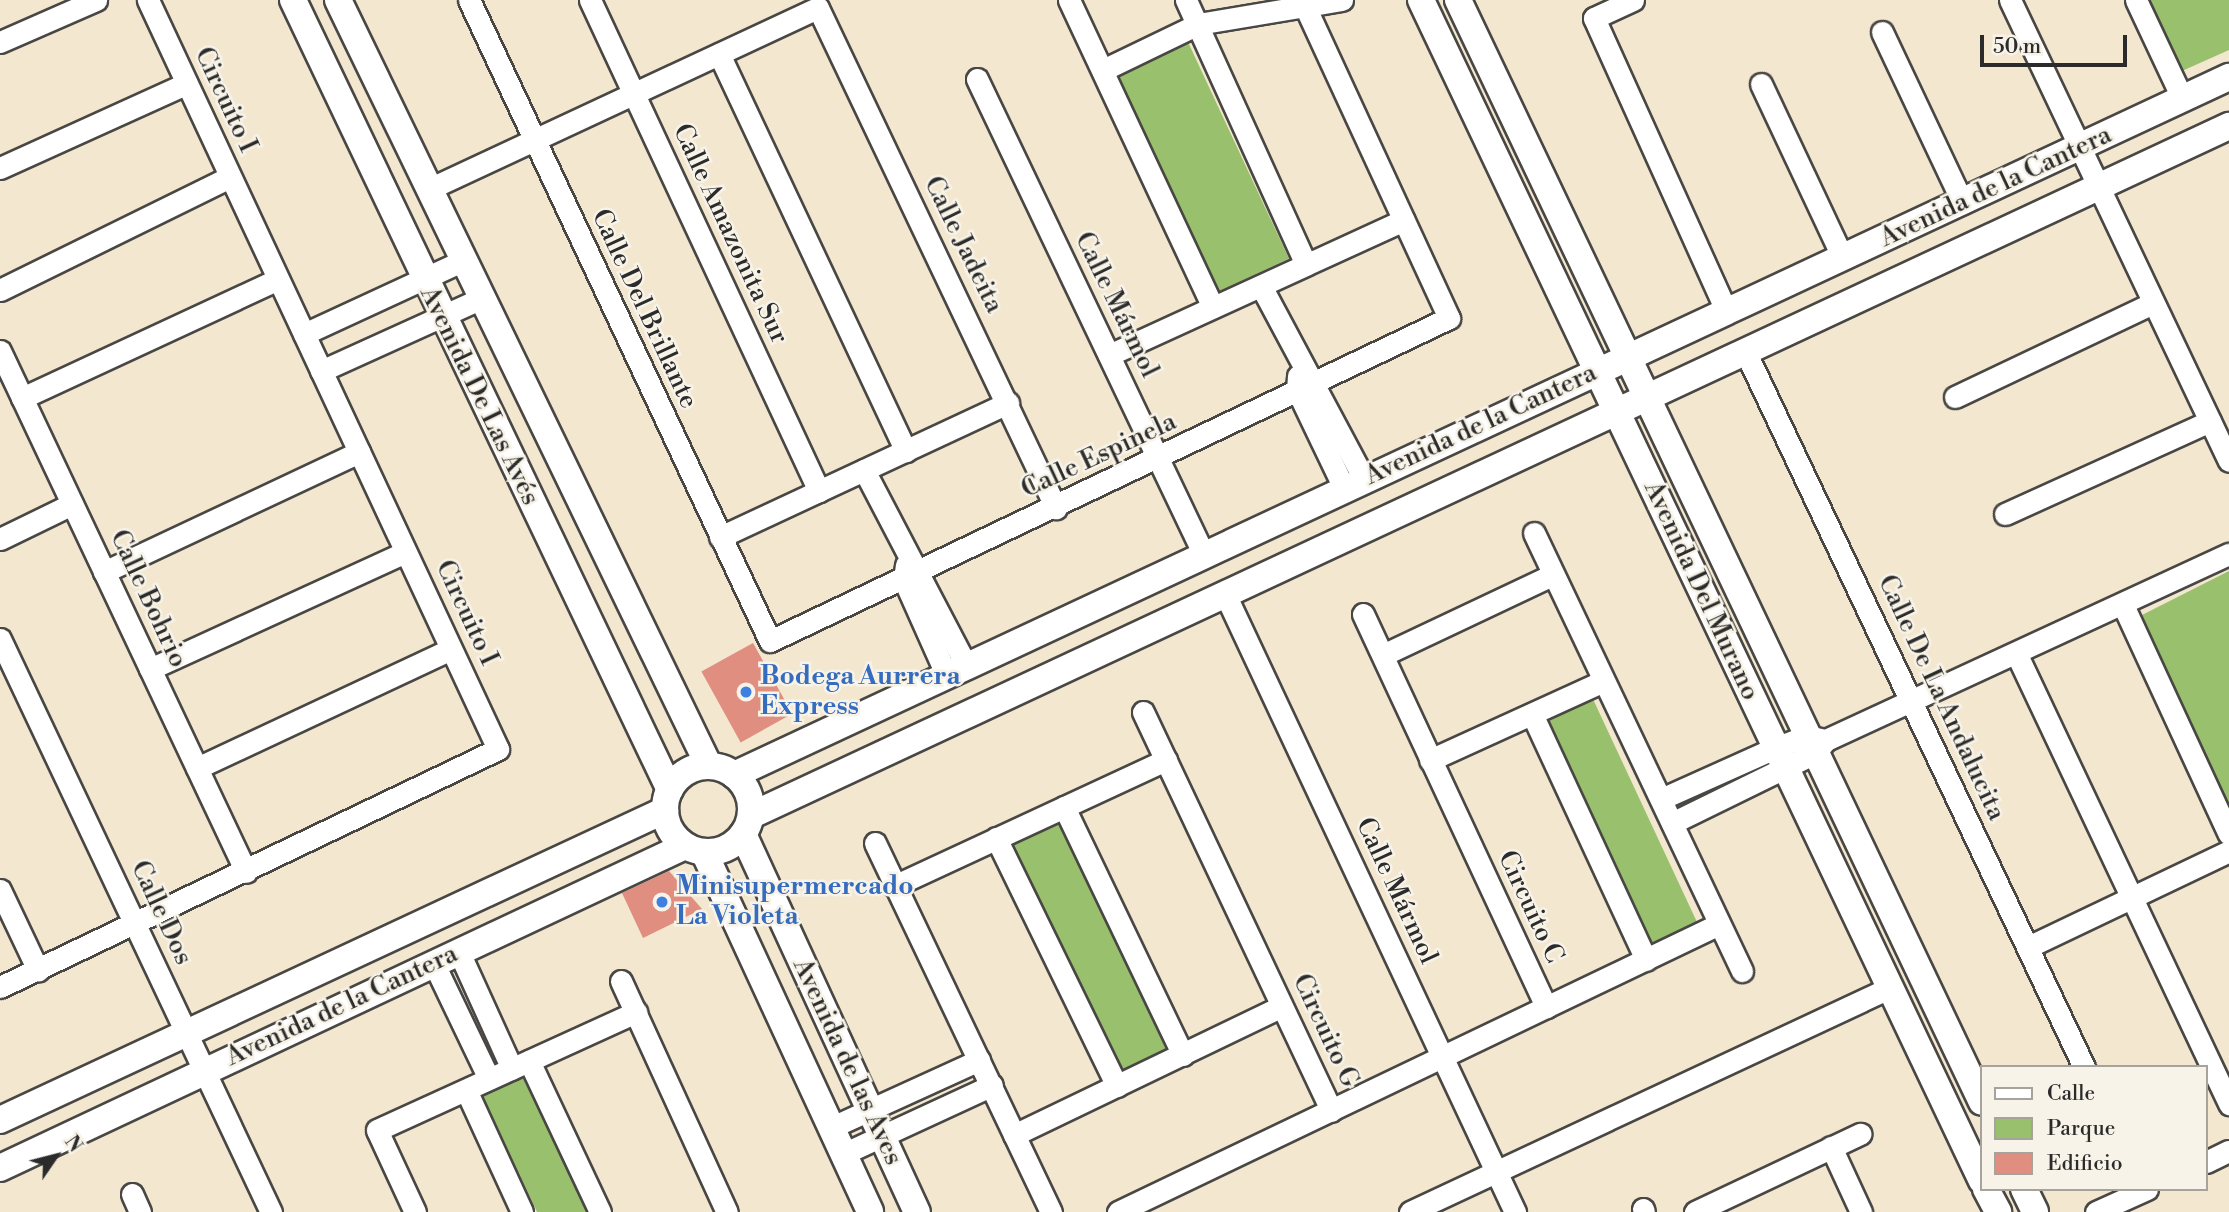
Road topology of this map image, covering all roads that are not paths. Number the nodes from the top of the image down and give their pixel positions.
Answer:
1 (96, 0) edge
2 (148, 0) edge
3 (293, 0) edge
4 (338, 0) edge
5 (469, 0) edge
6 (590, 0) edge
7 (1069, 0) edge
8 (1186, 0) edge
9 (1342, 0) edge
10 (1421, 0) edge
11 (1458, 0) edge
12 (1633, 0) edge
13 (2010, 0) edge
14 (2136, 0) edge
15 (1306, 9) junction
16 (1198, 24) junction
17 (1881, 32) dead end
18 (0, 42) edge
19 (719, 54) junction
20 (1103, 70) junction
21 (2229, 77) edge
22 (977, 79) dead end
23 (187, 83) junction
24 (1761, 84) dead end
25 (634, 94) junction
26 (2183, 100) junction
27 (2229, 125) edge
28 (534, 140) junction
29 (2081, 148) junction
30 (0, 168) edge
31 (230, 177) junction
32 (429, 189) junction
33 (2099, 189) junction
34 (1963, 203) junction
35 (1404, 220) junction
36 (1843, 258) junction
37 (462, 261) junction
38 (1306, 264) junction
39 (278, 279) junction
40 (423, 279) junction
41 (1261, 286) junction
42 (0, 290) edge
43 (480, 299) junction
44 (2154, 303) junction
45 (1213, 307) junction
46 (1727, 312) junction
47 (440, 316) junction
48 (304, 334) junction
49 (0, 351) edge
50 (1746, 353) junction
51 (1110, 355) junction
52 (1626, 358) junction
53 (1599, 370) junction
54 (321, 371) junction
55 (1304, 379) junction
56 (1955, 397) dead end
57 (22, 398) junction
58 (1645, 399) junction
59 (1008, 404) junction
60 (1618, 411) junction
61 (2210, 421) junction
62 (906, 451) junction
63 (359, 452) junction
64 (1160, 460) junction
65 (2229, 461) edge
66 (864, 470) junction
67 (1354, 483) junction
68 (819, 491) junction
69 (72, 505) junction
70 (1056, 508) junction
71 (2005, 514) dead end
72 (1534, 533) dead end
73 (720, 537) junction
74 (0, 539) edge
75 (406, 552) junction
76 (2229, 554) edge
77 (1204, 555) junction
78 (910, 571) junction
79 (104, 572) junction
80 (1552, 575) junction
81 (1225, 594) junction
82 (2123, 605) junction
83 (1363, 614) dead end
84 (0, 639) edge
85 (770, 641) joint
86 (452, 649) junction
87 (1383, 655) junction
88 (2017, 655) junction
89 (150, 669) junction
90 (957, 672) junction
91 (1603, 681) junction
92 (1913, 705) junction
93 (1143, 712) dead end
94 (1532, 714) junction
95 (1816, 743) junction
96 (1780, 758) junction
97 (1166, 760) junction
98 (1430, 760) junction
99 (709, 766) junction
100 (197, 768) junction
101 (734, 775) junction
102 (1661, 799) junction
103 (668, 800) junction
104 (1064, 807) junction
105 (1672, 823) junction
106 (748, 825) junction
107 (2229, 834) edge
108 (996, 838) junction
109 (875, 844) dead end
110 (695, 849) junction
111 (2229, 851) edge
112 (246, 872) junction
113 (894, 886) junction
114 (0, 890) edge
115 (2132, 897) junction
116 (1719, 924) junction
117 (135, 925) junction
118 (2028, 947) junction
119 (458, 952) junction
120 (1646, 960) junction
121 (434, 964) junction
122 (38, 971) junction
123 (1742, 971) dead end
124 (621, 981) dead end
125 (0, 988) edge
126 (1887, 989) junction
127 (1282, 1006) junction
128 (1546, 1007) junction
129 (636, 1012) junction
130 (186, 1033) junction
131 (1441, 1052) junction
132 (1183, 1055) junction
133 (979, 1060) junction
134 (520, 1065) junction
135 (2083, 1065) edge
136 (204, 1071) junction
137 (489, 1079) junction
138 (992, 1085) junction
139 (1117, 1086) junction
140 (466, 1090) junction
141 (1980, 1098) edge
142 (2229, 1104) edge
143 (867, 1111) junction
144 (1332, 1111) junction
145 (0, 1120) edge
146 (830, 1128) junction
147 (1860, 1134) dead end
148 (1014, 1135) junction
149 (880, 1137) junction
150 (1831, 1147) junction
151 (2229, 1151) edge
152 (843, 1154) junction
153 (2208, 1161) edge
154 (0, 1168) edge
155 (1496, 1171) junction
156 (1980, 1177) edge
157 (1987, 1191) edge
158 (2025, 1191) edge
159 (2142, 1191) edge
160 (271, 1212) edge
161 (415, 1212) edge
162 (522, 1212) edge
163 (600, 1212) edge
164 (727, 1212) edge
165 (870, 1212) edge
166 (917, 1212) edge
167 (1051, 1212) edge
168 (1118, 1212) edge
169 (1410, 1212) edge
170 (1515, 1212) edge
171 (1696, 1212) edge
172 (1861, 1212) edge
173 (1998, 1212) edge
174 (2035, 1212) edge
175 (2096, 1212) edge

1 - 18 street
2 - 23 street, Circuito I
3 - 40 street, Avenida De Las Avés
4 - 32 street, Avenida De Las Avés
5 - 28 street, Calle Del Brillante
6 - 25 street, Calle Amazonita Sur
7 - 20 street
8 - 16 street
9 - 15 street
10 - 53 street, Avenida Del Murano
11 - 52 street, Avenida Del Murano
12 - 46 street
13 - 29 street
14 - 26 street
15 - 16 street
15 - 35 street
16 - 20 street
16 - 38 street
17 - 34 street
19 - 25 street
19 - 59 street, Calle Jadeita
19 - 62 street
20 - 45 street
21 - 26 street, Avenida de la Cantera
22 - 51 street, Calle Mármol
23 - 30 street
23 - 31 street, Circuito I
24 - 36 street
25 - 28 street
25 - 68 street, Calle Amazonita Sur
26 - 29 street, Avenida de la Cantera
27 - 33 street, Avenida de la Cantera
28 - 32 street
28 - 73 street, Calle Del Brillante
29 - 33 street
29 - 34 street, Avenida de la Cantera
31 - 39 street, Circuito I
31 - 42 street
32 - 37 street, Avenida De Las Avés
33 - 44 street
33 - 50 street, Avenida de la Cantera
34 - 36 street, Avenida de la Cantera
35 - 38 street
35 - 55 street, Calle Espinela
36 - 46 street, Avenida de la Cantera
37 - 40 street
37 - 43 street, Avenida De Las Avés
38 - 41 street
39 - 48 street, Circuito I
39 - 57 street
40 - 47 street, Avenida De Las Avés
40 - 48 street
41 - 45 street
41 - 55 street
43 - 47 street
43 - 99 street, Avenida De Las Avés
44 - 56 street
44 - 61 street
45 - 51 street
46 - 52 street, Avenida de la Cantera
47 - 54 street
47 - 103 street, Avenida De Las Avés
48 - 54 street, Circuito I
49 - 57 street, Calle Bohrio
50 - 58 street, Avenida de la Cantera
50 - 92 street, Calle De La Andalucita
51 - 64 street, Calle Mármol
52 - 53 street, Avenida de la Cantera
52 - 58 street, Avenida Del Murano
53 - 60 street, Avenida Del Murano
53 - 67 street, Avenida de la Cantera
54 - 63 street, Circuito I
55 - 64 street, Calle Espinela
55 - 67 street
57 - 69 street, Calle Bohrio
58 - 60 street, Avenida de la Cantera
58 - 95 street, Avenida Del Murano
59 - 62 street
59 - 70 street, Calle Jadeita
60 - 81 street, Avenida de la Cantera
60 - 96 street, Avenida Del Murano
61 - 65 street
61 - 71 street
62 - 66 street
63 - 75 street, Circuito I
63 - 79 street
64 - 70 street, Calle Espinela
64 - 77 street, Calle Mármol
66 - 68 street
66 - 78 street
67 - 77 street, Avenida de la Cantera
68 - 73 street
69 - 74 street
69 - 79 street, Calle Bohrio
70 - 78 street, Calle Espinela
72 - 80 street
73 - 85 street, Calle Del Brillante
75 - 86 street, Circuito I
75 - 89 street
76 - 82 street
77 - 90 street, Avenida de la Cantera
78 - 85 street, Calle Espinela
78 - 90 street
79 - 89 street, Calle Bohrio
80 - 87 street
80 - 91 street
81 - 106 street, Avenida de la Cantera
81 - 131 street, Calle Mármol
82 - 88 street
82 - 107 street
83 - 87 street, Circuito C
84 - 117 street, Calle Dos
86 - 100 street
86 - 112 street, Circuito I
87 - 98 street, Circuito C
88 - 92 street
88 - 115 street
89 - 100 street, Calle Bohrio
90 - 101 street, Avenida de la Cantera
91 - 94 street
91 - 102 street
92 - 95 street
92 - 118 street, Calle De La Andalucita
93 - 97 street, Circuito G
94 - 98 street
94 - 120 street
95 - 96 street
95 - 141 street, Avenida Del Murano
96 - 102 street
96 - 105 street
96 - 126 street, Avenida Del Murano
97 - 104 street
97 - 127 street, Circuito G
98 - 128 street, Circuito C
99 - 101 street
99 - 103 street
100 - 112 street, Calle Bohrio
101 - 106 street
102 - 105 street
103 - 110 street
103 - 130 street, Avenida de la Cantera
104 - 108 street
104 - 132 street
105 - 116 street
106 - 110 street
106 - 143 street, Avenida de las Aves
108 - 113 street
108 - 139 street
109 - 113 street
110 - 119 street, Avenida de la Cantera
110 - 146 street, Avenida de las Aves
111 - 115 street
112 - 117 street, Circuito I
113 - 133 street
114 - 122 street
115 - 118 street
115 - 142 street
116 - 120 street, Circuito C
116 - 123 street
117 - 122 street, Circuito I
117 - 130 street, Calle Dos
118 - 135 street, Calle De La Andalucita
119 - 121 street, Avenida de la Cantera
119 - 134 street
120 - 128 street, Circuito C
121 - 136 street, Avenida de la Cantera
121 - 137 street
122 - 125 street, Circuito I
124 - 129 street
126 - 155 street
126 - 156 street, Avenida Del Murano
127 - 132 street
127 - 144 street, Circuito G
128 - 131 street
129 - 134 street
129 - 164 street
130 - 136 street, Calle Dos
130 - 145 street, Avenida de la Cantera
131 - 144 street
131 - 155 street, Calle Mármol
132 - 139 street
133 - 138 street
133 - 143 street
134 - 137 street
134 - 163 street
136 - 154 street, Avenida de la Cantera
136 - 160 street, Calle Dos
137 - 140 street
138 - 148 street
138 - 149 street
139 - 148 street
140 - 161 street
140 - 162 street
143 - 146 street
143 - 149 street, Avenida de las Aves
144 - 168 street, Circuito G
146 - 152 street, Avenida de las Aves
147 - 150 street
148 - 167 street
149 - 152 street
149 - 166 street, Avenida de las Aves
150 - 171 street
150 - 172 street
151 - 153 street
152 - 165 street, Avenida de las Aves
155 - 169 street
155 - 170 street, Calle Mármol
157 - 173 street
158 - 174 street
159 - 175 street

